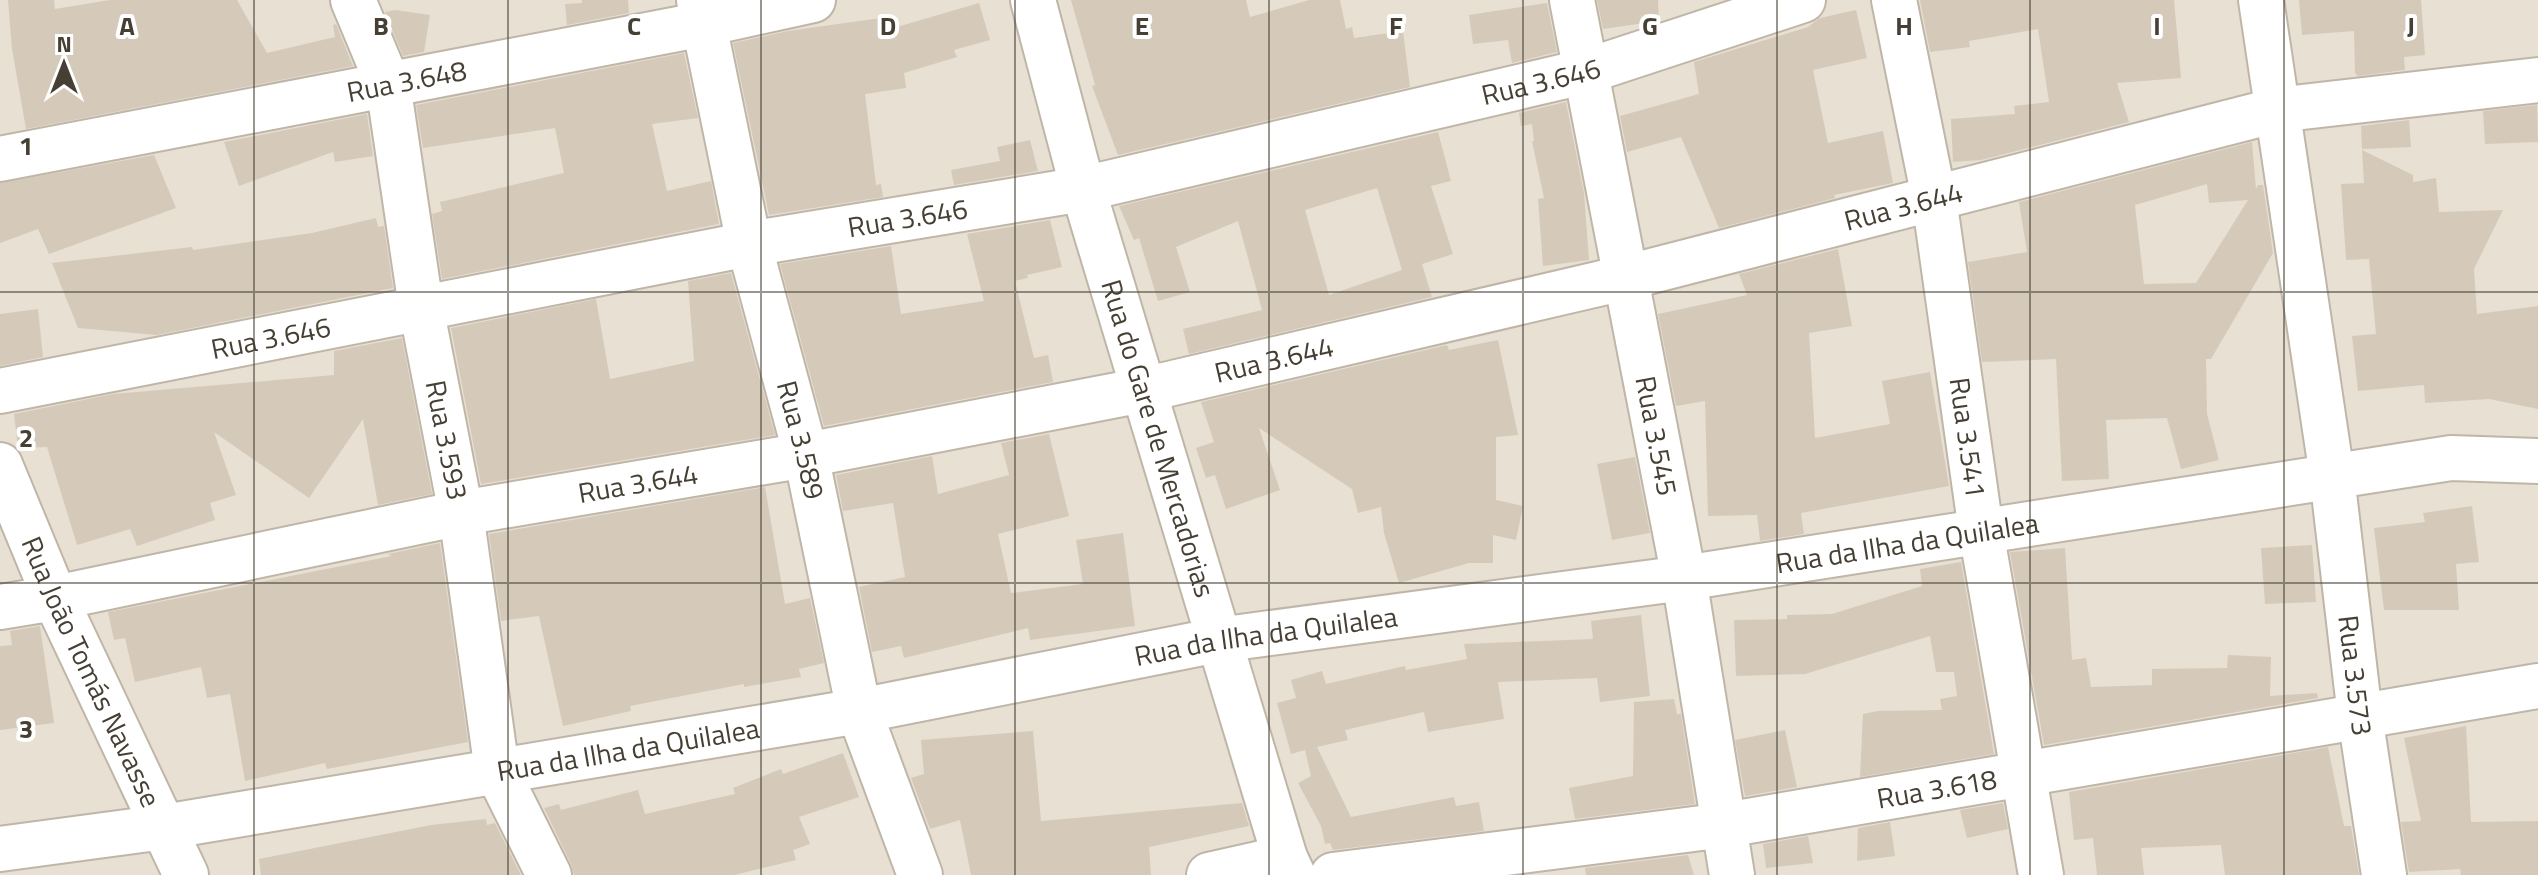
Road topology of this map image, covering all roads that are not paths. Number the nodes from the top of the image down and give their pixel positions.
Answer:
1 (353, 0) edge
2 (813, 0) edge
3 (1033, 0) edge
4 (1572, 0) edge
5 (1803, 0) edge
6 (1894, 0) edge
7 (2261, 0) edge
8 (702, 12) edge
9 (1587, 71) junction
10 (2538, 80) edge
11 (388, 84) junction
12 (2277, 110) junction
13 (0, 159) edge
14 (1083, 189) junction
15 (1934, 198) junction
16 (749, 244) junction
17 (1628, 277) junction
18 (421, 307) junction
19 (1143, 390) junction
20 (0, 391) edge
21 (806, 455) junction
22 (2538, 461) edge
23 (0, 465) edge
24 (2332, 476) junction
25 (461, 513) junction
26 (1981, 531) junction
27 (1684, 578) junction
28 (55, 598) junction
29 (0, 607) edge
30 (1218, 640) junction
31 (2538, 686) edge
32 (859, 711) junction
33 (2360, 716) junction
34 (497, 771) junction
35 (2023, 776) junction
36 (1725, 825) junction
37 (164, 827) junction
38 (0, 849) edge
39 (1289, 866) edge
40 (186, 875) edge
41 (549, 875) edge
42 (920, 875) edge
43 (1209, 875) edge
44 (1333, 875) edge
45 (1732, 875) edge
46 (2041, 875) edge
47 (2384, 875) edge

1 - 11 street, Rua 3.593
2 - 8 street, Rua 3.648
3 - 14 street, Rua do Gare de Mercadorias
4 - 9 street, Rua 3.545
5 - 9 street, Rua 3.646
6 - 15 street, Rua 3.541
7 - 12 street, Rua 3.573
8 - 11 street, Rua 3.648
8 - 16 street, Rua 3.589
9 - 14 street, Rua 3.646
9 - 17 street, Rua 3.545
10 - 12 street, Rua 3.644
11 - 13 street, Rua 3.648
11 - 18 street, Rua 3.593
12 - 15 street, Rua 3.644
12 - 24 street, Rua 3.573
14 - 16 street, Rua 3.646
14 - 19 street, Rua do Gare de Mercadorias
15 - 17 street, Rua 3.644
15 - 26 street, Rua 3.541
16 - 18 street, Rua 3.646
16 - 21 street, Rua 3.589
17 - 19 street, Rua 3.644
17 - 27 street, Rua 3.545
18 - 20 street, Rua 3.646
18 - 25 street, Rua 3.593
19 - 21 street, Rua 3.644
19 - 30 street, Rua do Gare de Mercadorias
21 - 25 street, Rua 3.644
21 - 32 street, Rua 3.589
22 - 24 street, Rua da Ilha da Quilalea
23 - 28 street, Rua João Tomás Navasse
24 - 26 street, Rua da Ilha da Quilalea
24 - 33 street, Rua 3.573
25 - 28 street, Rua 3.644
25 - 34 street, Rua 3.593
26 - 27 street, Rua da Ilha da Quilalea
26 - 35 street, Rua 3.541
27 - 30 street, Rua da Ilha da Quilalea
27 - 36 street, Rua 3.545
28 - 29 street, Rua 3.644
28 - 37 street, Rua João Tomás Navasse
30 - 32 street, Rua da Ilha da Quilalea
30 - 39 street, Rua do Gare de Mercadorias
31 - 33 street, Rua 3.618
32 - 34 street, Rua da Ilha da Quilalea
32 - 42 street, Rua 3.589
33 - 35 street, Rua 3.618
33 - 47 street, Rua 3.573
34 - 37 street, Rua da Ilha da Quilalea
34 - 41 street, Rua 3.593
35 - 36 street, Rua 3.618
35 - 46 street, Rua 3.541
36 - 44 street, Rua 3.618
36 - 45 street, Rua 3.545
37 - 38 street, Rua da Ilha da Quilalea
37 - 40 street, Rua João Tomás Navasse
39 - 43 street

